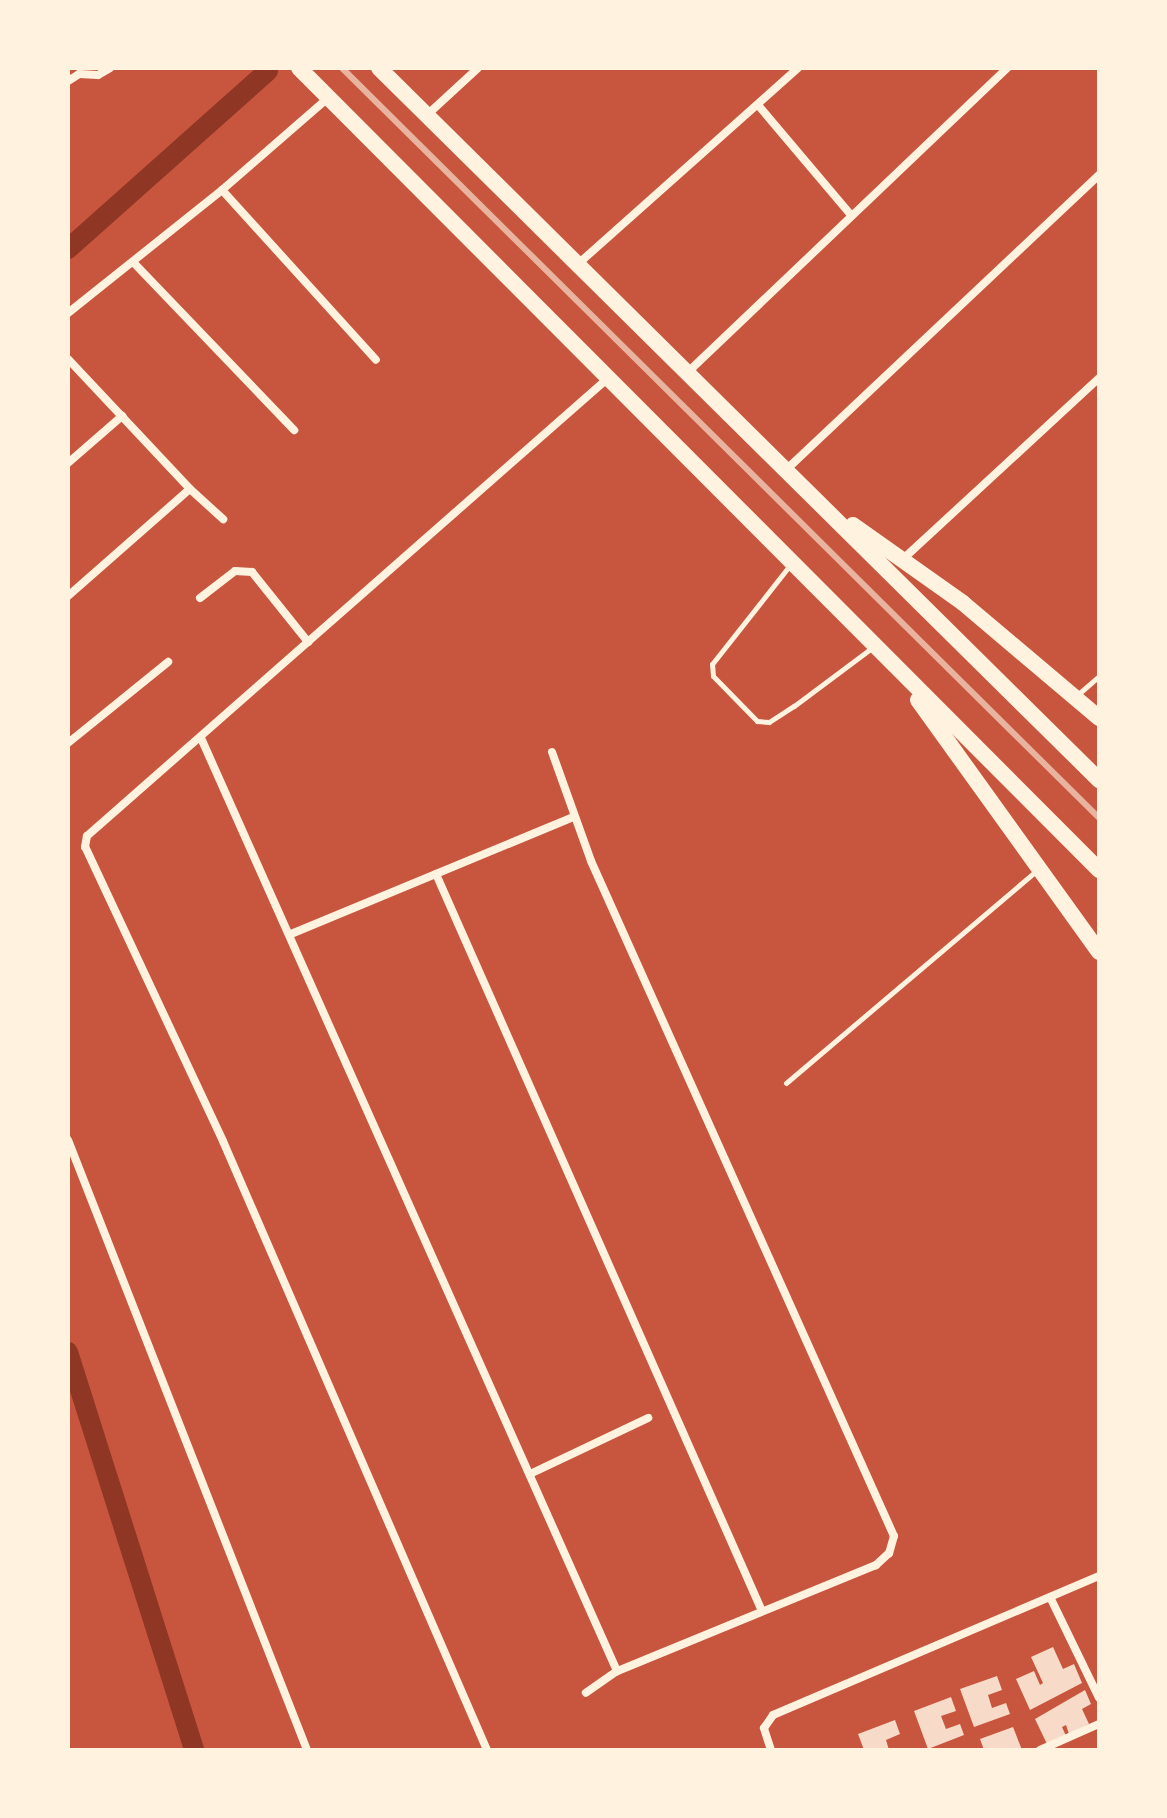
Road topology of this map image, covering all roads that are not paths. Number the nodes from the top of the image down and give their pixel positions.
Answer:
1 (110, 68) edge
2 (299, 68) edge
3 (379, 68) edge
4 (478, 68) edge
5 (798, 68) edge
6 (1007, 68) edge
7 (68, 81) edge
8 (328, 97) junction
9 (758, 105) junction
10 (427, 115) junction
11 (1099, 175) edge
12 (222, 190) junction
13 (851, 215) junction
14 (133, 262) junction
15 (578, 264) junction
16 (68, 313) edge
17 (68, 359) edge
18 (376, 360) dead end
19 (688, 372) junction
20 (1099, 378) edge
21 (607, 379) junction
22 (122, 416) junction
23 (294, 430) dead end
24 (68, 463) edge
25 (787, 469) junction
26 (190, 489) junction
27 (819, 502) junction
28 (223, 519) dead end
29 (903, 559) junction
30 (791, 564) junction
31 (68, 596) edge
32 (200, 598) dead end
33 (308, 642) junction
34 (873, 646) junction
35 (168, 662) dead end
36 (897, 670) junction
37 (1099, 676) edge
38 (1075, 696) junction
39 (1099, 718) edge
40 (201, 738) junction
41 (68, 743) edge
42 (552, 752) dead end
43 (1099, 780) edge
44 (573, 817) junction
45 (1037, 870) junction
46 (1099, 870) edge
47 (436, 874) junction
48 (291, 934) junction
49 (1099, 952) edge
50 (786, 1083) dead end
51 (68, 1140) edge
52 (648, 1418) dead end
53 (530, 1474) junction
54 (1099, 1576) edge
55 (1050, 1597) junction
56 (762, 1611) junction
57 (617, 1671) junction
58 (586, 1693) dead end
59 (1099, 1698) edge
60 (1099, 1724) edge
61 (306, 1750) edge
62 (487, 1750) edge
63 (771, 1750) edge
64 (1040, 1750) edge

1 - 7 street
2 - 8 main road
3 - 10 main road
4 - 10 street
5 - 9 street
6 - 13 street
8 - 12 street
8 - 21 main road
9 - 13 street
9 - 15 street
10 - 15 main road
11 - 25 street
12 - 14 street
12 - 18 street
13 - 19 street
14 - 16 street
14 - 23 street
15 - 19 main road
17 - 22 street
19 - 25 main road
20 - 29 street
21 - 30 main road
21 - 33 street
22 - 24 street
22 - 26 street
25 - 27 main road
26 - 28 street
26 - 31 street
27 - 29 main road
27 - 43 main road
29 - 38 main road
30 - 34 main road
30 - 34 lane
32 - 33 street
33 - 40 street
34 - 36 main road
35 - 41 street
36 - 45 main road
36 - 46 main road
37 - 38 lane
38 - 39 main road
40 - 48 street
40 - 62 street
42 - 44 street
44 - 47 street
44 - 56 street
45 - 49 main road
45 - 50 lane
47 - 48 street
47 - 56 street
48 - 53 street
51 - 61 street
52 - 53 street
53 - 57 street
54 - 55 street
55 - 59 street
55 - 63 street
56 - 57 street
57 - 58 street
60 - 64 street

